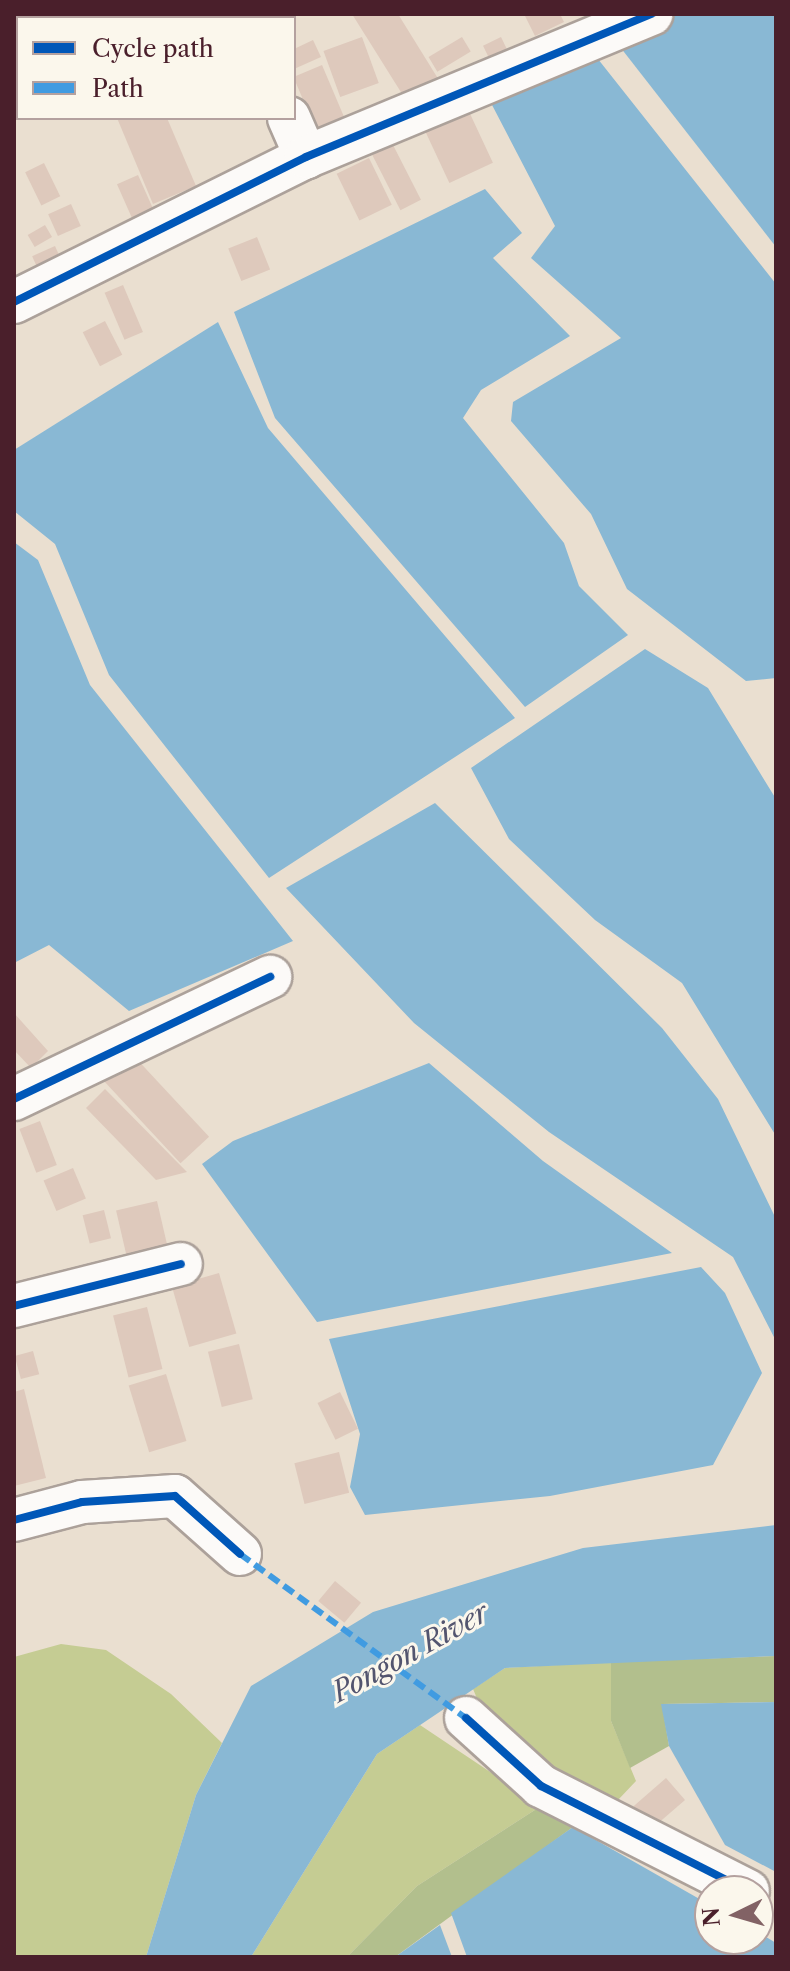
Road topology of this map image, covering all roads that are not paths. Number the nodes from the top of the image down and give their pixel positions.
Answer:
1 (652, 14) edge
2 (290, 120) edge
3 (306, 157) junction
4 (14, 302) edge
5 (270, 977) dead end
6 (14, 1099) edge
7 (181, 1264) dead end
8 (14, 1306) edge
9 (14, 1520) edge
10 (240, 1554) dead end
11 (466, 1718) dead end
12 (716, 1875) edge

1 - 3 street
2 - 3 street
3 - 4 street
5 - 6 street
7 - 8 street
9 - 10 street
11 - 12 street

